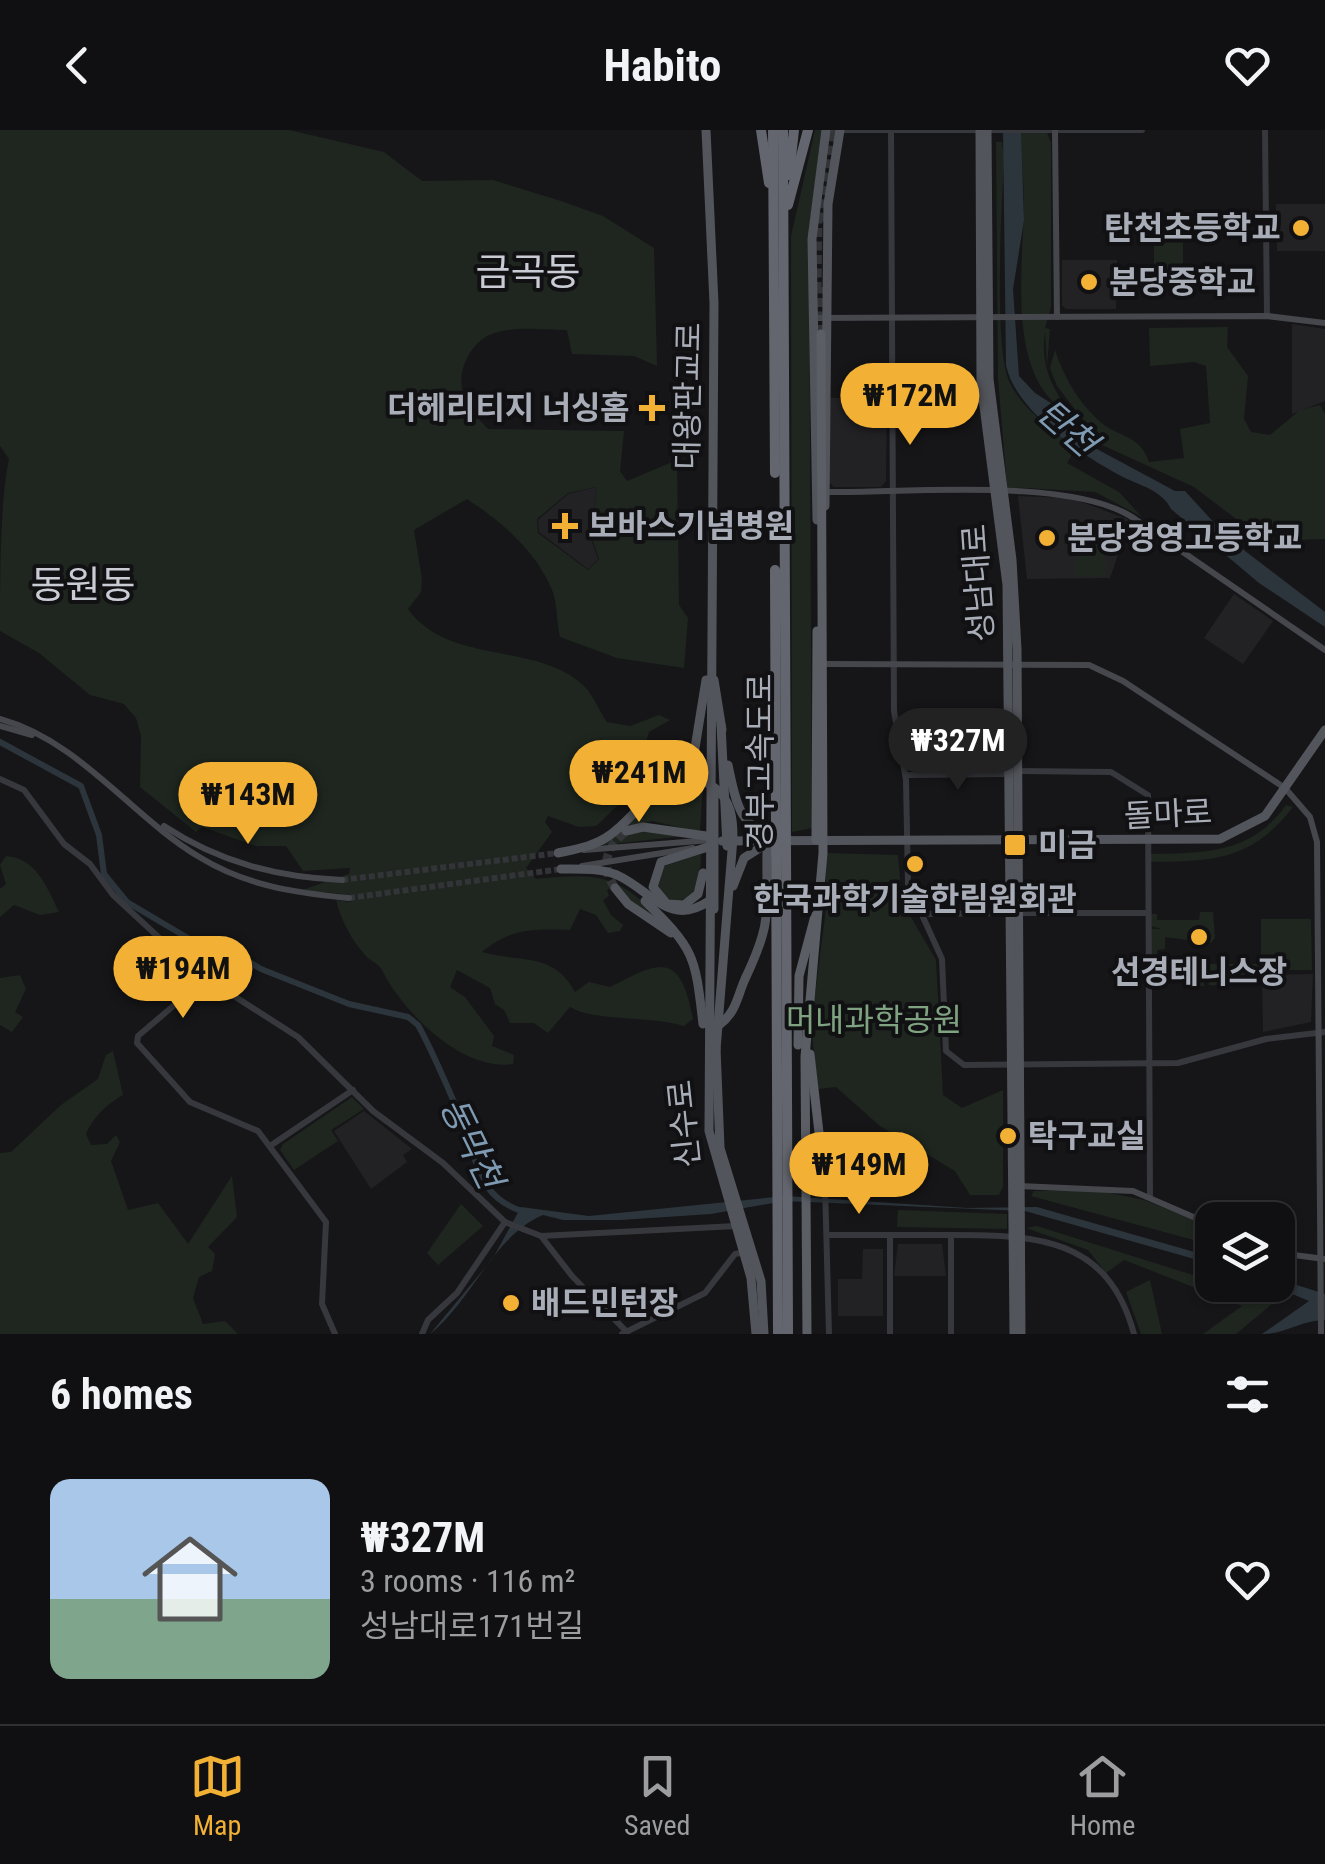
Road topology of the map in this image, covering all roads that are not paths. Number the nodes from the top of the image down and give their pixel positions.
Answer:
1 (706, 130) edge
2 (767, 130) edge
3 (783, 130) edge
4 (794, 130) edge
5 (808, 130) edge
6 (983, 130) edge
7 (1047, 130) edge
8 (1055, 130) edge
9 (1142, 130) edge
10 (1266, 130) edge
11 (834, 131) edge
12 (891, 131) edge
13 (995, 131) edge
14 (779, 220) junction
15 (1267, 316) junction
16 (987, 317) junction
17 (1053, 317) junction
18 (812, 318) junction
19 (825, 318) junction
20 (892, 318) junction
21 (1325, 322) edge
22 (818, 334) tunnel mouth
23 (827, 492) junction
24 (892, 493) junction
25 (999, 493) junction
26 (820, 521) junction
27 (820, 628) junction
28 (1325, 650) edge
29 (710, 662) junction
30 (1013, 663) junction
31 (892, 664) junction
32 (822, 670) junction
33 (714, 680) junction
34 (0, 722) edge
35 (721, 724) junction
36 (1325, 730) edge
37 (1014, 773) junction
38 (906, 775) junction
39 (0, 779) edge
40 (1285, 788) junction
41 (152, 818) junction
42 (630, 818) junction
43 (711, 826) junction
44 (626, 831) dead end
45 (799, 838) junction
46 (779, 839) junction
47 (745, 840) junction
48 (821, 840) junction
49 (908, 840) junction
50 (727, 841) junction
51 (1016, 842) junction
52 (1148, 842) junction
53 (558, 853) joint
54 (821, 853) junction
55 (709, 862) junction
56 (561, 869) joint
57 (602, 871) junction
58 (342, 880) tunnel mouth
59 (615, 888) dead end
60 (348, 898) tunnel mouth
61 (1016, 913) junction
62 (1148, 913) junction
63 (921, 914) junction
64 (814, 916) junction
65 (707, 974) junction
66 (205, 978) junction
67 (721, 978) junction
68 (806, 1016) junction
69 (719, 1026) junction
70 (1322, 1032) edge
71 (798, 1045) dead end
72 (712, 1050) junction
73 (1148, 1064) junction
74 (1017, 1065) junction
75 (352, 1090) junction
76 (811, 1107) dead end
77 (283, 1137) junction
78 (270, 1146) junction
79 (278, 1156) junction
80 (823, 1171) junction
81 (804, 1180) junction
82 (825, 1185) joint
83 (1017, 1189) junction
84 (1150, 1196) junction
85 (1195, 1217) edge
86 (783, 1220) junction
87 (729, 1221) junction
88 (508, 1224) junction
89 (743, 1225) junction
90 (1017, 1230) junction
91 (537, 1235) junction
92 (829, 1235) junction
93 (890, 1235) junction
94 (951, 1235) junction
95 (738, 1252) junction
96 (752, 1252) junction
97 (1295, 1255) edge
98 (1323, 1259) edge
99 (624, 1333) edge
100 (335, 1334) edge
101 (422, 1334) edge
102 (758, 1334) edge
103 (778, 1334) edge
104 (788, 1334) edge
105 (804, 1334) edge
106 (829, 1334) edge
107 (890, 1334) edge
108 (950, 1334) edge
109 (1017, 1334) edge
110 (1134, 1334) edge
111 (1322, 1334) edge

1 - 29 main road, 대왕판교로
2 - 14 highway, 경부고속도로
3 - 14 highway, 경부고속도로
4 - 14 highway
5 - 14 highway
6 - 12 street
6 - 13 street
6 - 16 main road, 성남대로
7 - 8 street
7 - 13 street
8 - 9 street
8 - 17 main road
10 - 15 street
11 - 12 street
11 - 18 main road
11 - 19 main road
12 - 20 street
14 - 46 highway, 경부고속도로
15 - 17 main road
15 - 21 main road
16 - 17 main road
16 - 20 main road
16 - 25 main road, 성남대로
18 - 19 main road
18 - 26 main road
19 - 20 main road
19 - 23 main road
20 - 24 street
22 - 26 highway
23 - 24 main road
23 - 26 main road
24 - 25 main road
24 - 31 street
25 - 28 main road
25 - 30 main road, 성남대로
26 - 27 highway
27 - 32 highway
27 - 48 highway
29 - 33 main road, 대왕판교로
29 - 42 main road
29 - 43 main road, 대왕판교로
30 - 31 main road
30 - 37 main road, 성남대로
30 - 40 main road
31 - 32 main road
31 - 38 street
32 - 48 highway
32 - 54 highway
33 - 35 main road
33 - 43 main road, 대왕판교로
34 - 41 main road
35 - 45 main road
35 - 57 main road
36 - 40 main road, 돌마로
37 - 38 street
37 - 51 main road, 성남대로
37 - 52 street
38 - 49 street
39 - 66 street
40 - 52 main road, 돌마로
40 - 70 main road
41 - 58 main road
41 - 60 main road
42 - 53 main road
42 - 67 main road
43 - 55 main road
44 - 47 main road
45 - 46 main road, 돌마로
45 - 48 main road, 돌마로
45 - 69 main road
46 - 47 main road, 돌마로
46 - 67 main road
46 - 86 highway, 경부고속도로
47 - 50 main road, 돌마로
48 - 49 main road, 돌마로
49 - 51 main road, 돌마로
49 - 63 street
50 - 53 main road
50 - 55 main road, 돌마로
50 - 56 main road
51 - 52 main road, 돌마로
51 - 61 main road, 성남대로
52 - 62 street
54 - 64 highway
54 - 68 highway
55 - 65 main road
56 - 57 main road
57 - 65 main road
59 - 65 main road
61 - 62 street
61 - 63 street
61 - 74 main road, 성남대로
62 - 73 street
63 - 74 street
64 - 71 highway
64 - 81 highway
65 - 72 main road
65 - 87 main road, 신수로
66 - 75 street
66 - 78 street
67 - 69 main road
68 - 80 highway
68 - 81 highway
69 - 72 main road
70 - 73 street
70 - 98 main road
72 - 89 main road, 신수로
72 - 102 main road
73 - 74 street
73 - 84 street
74 - 83 main road, 성남대로
75 - 77 street
75 - 88 street
76 - 80 highway
77 - 78 street
77 - 79 street
78 - 79 street
79 - 100 street
80 - 82 highway
81 - 105 highway
82 - 92 street
83 - 84 main road
83 - 90 main road, 성남대로
84 - 85 main road
86 - 103 highway, 경부고속도로
86 - 104 highway, 경부고속도로
87 - 89 street
87 - 91 street
87 - 95 main road, 신수로
88 - 91 street
88 - 101 street
89 - 96 main road, 신수로
90 - 94 street
90 - 109 main road, 성남대로
90 - 110 street
91 - 99 street
92 - 93 street
92 - 106 street
93 - 94 street
93 - 107 street
94 - 108 street
95 - 96 street
95 - 99 street
95 - 102 main road, 신수로
96 - 102 main road, 신수로
97 - 98 main road
98 - 111 main road

